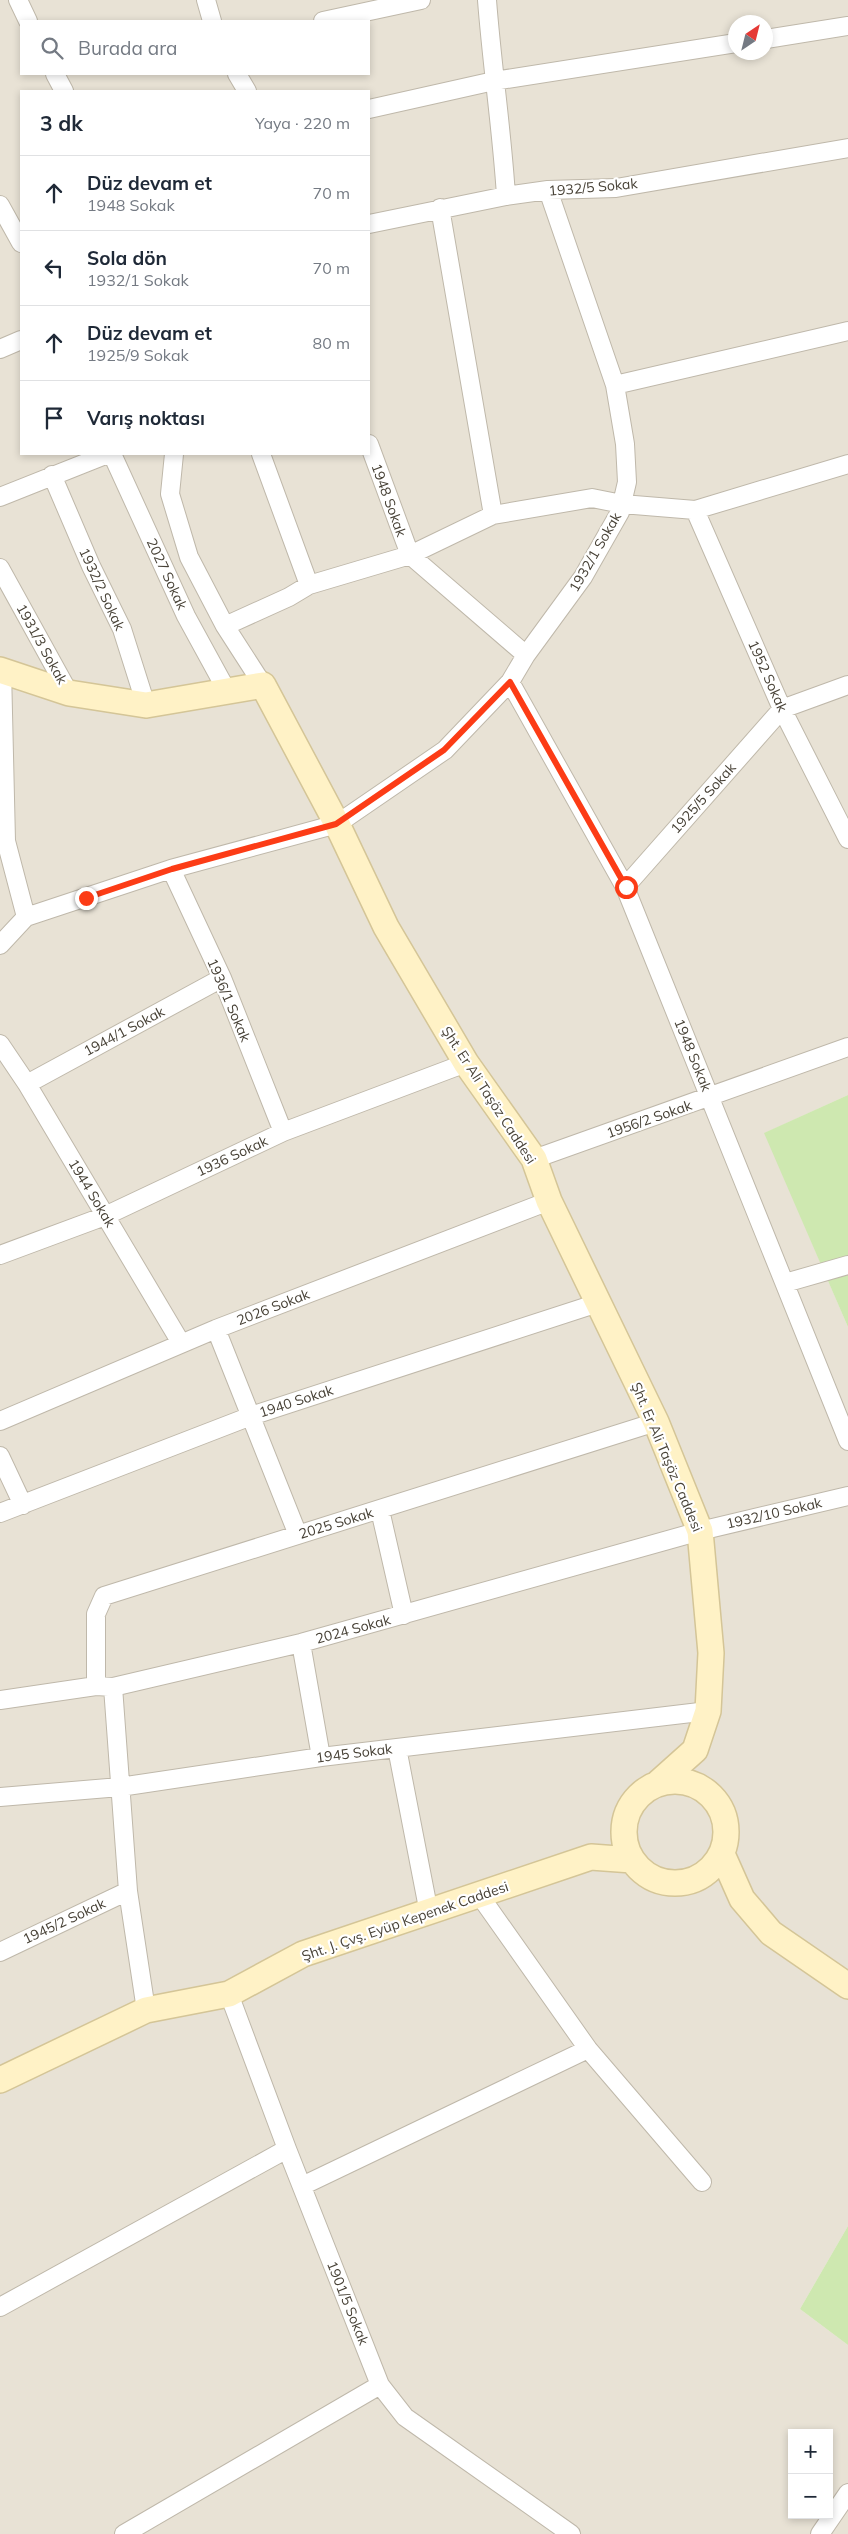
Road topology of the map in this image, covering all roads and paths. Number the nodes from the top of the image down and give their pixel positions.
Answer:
1 (18, 0) edge
2 (206, 0) edge
3 (421, 0) edge
4 (487, 0) edge
5 (28, 20) edge
6 (212, 20) edge
7 (328, 20) edge
8 (848, 26) edge
9 (773, 37) edge
10 (728, 44) edge
11 (56, 75) edge
12 (238, 75) edge
13 (494, 81) junction
14 (63, 90) edge
15 (246, 90) edge
16 (370, 109) edge
17 (848, 148) edge
18 (548, 190) junction
19 (506, 196) junction
20 (0, 205) edge
21 (440, 208) junction
22 (370, 224) edge
23 (20, 241) edge
24 (848, 331) edge
25 (20, 340) edge
26 (0, 349) edge
27 (615, 385) junction
28 (370, 447) edge
29 (107, 455) edge
30 (110, 455) edge
31 (174, 455) edge
32 (261, 455) edge
33 (848, 464) edge
34 (52, 475) junction
35 (0, 497) edge
36 (622, 504) junction
37 (695, 510) junction
38 (493, 515) junction
39 (410, 556) junction
40 (0, 568) edge
41 (309, 585) junction
42 (225, 626) junction
43 (526, 654) junction
44 (1, 670) edge
45 (510, 682) junction
46 (263, 685) junction
47 (848, 685) edge
48 (226, 691) junction
49 (69, 693) junction
50 (146, 706) junction
51 (782, 709) junction
52 (336, 824) junction
53 (848, 840) edge
54 (172, 869) junction
55 (626, 887) junction
56 (26, 917) junction
57 (0, 945) edge
58 (222, 978) junction
59 (0, 1044) edge
60 (848, 1047) edge
61 (466, 1063) junction
62 (27, 1084) junction
63 (710, 1098) junction
64 (283, 1132) junction
65 (534, 1159) junction
66 (548, 1201) junction
67 (105, 1216) junction
68 (0, 1255) edge
69 (848, 1265) edge
70 (785, 1283) junction
71 (598, 1303) junction
72 (216, 1329) junction
73 (181, 1343) junction
74 (251, 1416) junction
75 (0, 1421) edge
76 (656, 1422) junction
77 (848, 1441) edge
78 (0, 1456) edge
79 (848, 1496) edge
80 (23, 1505) junction
81 (380, 1510) junction
82 (0, 1514) edge
83 (700, 1531) junction
84 (298, 1535) junction
85 (404, 1615) junction
86 (301, 1643) junction
87 (105, 1686) junction
88 (0, 1700) edge
89 (708, 1711) junction
90 (396, 1748) junction
91 (695, 1750) junction
92 (321, 1757) junction
93 (657, 1784) junction
94 (120, 1787) junction
95 (706, 1791) junction
96 (0, 1797) edge
97 (626, 1814) junction
98 (722, 1854) junction
99 (591, 1856) junction
100 (632, 1860) junction
101 (702, 1876) junction
102 (128, 1891) junction
103 (480, 1896) junction
104 (742, 1900) junction
105 (429, 1913) junction
106 (0, 1952) edge
107 (848, 1986) edge
108 (229, 1994) junction
109 (146, 2010) junction
110 (588, 2049) junction
111 (0, 2080) edge
112 (287, 2149) junction
113 (702, 2182) dead end
114 (302, 2186) junction
115 (0, 2307) edge
116 (380, 2385) junction
117 (848, 2493) edge
118 (548, 2528) edge
119 (132, 2532) edge
120 (571, 2534) edge
121 (820, 2534) edge

1 - 5 street
2 - 6 street
3 - 7 street
4 - 13 street
8 - 9 street
10 - 13 street
11 - 14 street
12 - 15 street
13 - 16 street
13 - 19 street
17 - 18 street, 1932/5 Sokak
18 - 19 street, 1932/5 Sokak
18 - 27 street, 1932/1 Sokak
19 - 21 street, 1932/5 Sokak
20 - 23 street
21 - 22 street, 1932/5 Sokak
21 - 38 street
24 - 27 street
25 - 26 street
27 - 36 street, 1932/1 Sokak
28 - 39 street, 1948 Sokak
29 - 34 street
30 - 48 street, 2027 Sokak
31 - 42 street
32 - 41 street
33 - 37 street
34 - 35 street
34 - 50 street, 1932/2 Sokak
36 - 37 street
36 - 38 street
36 - 43 street, 1932/1 Sokak
37 - 51 street, 1952 Sokak
38 - 39 street
39 - 41 street
39 - 43 street
40 - 49 street, 1931/3 Sokak
41 - 42 street
42 - 46 street
43 - 45 street, 1932/1 Sokak
44 - 49 street
44 - 56 street
45 - 52 street, 1932/1 Sokak
45 - 55 street, 1948 Sokak
46 - 48 street
46 - 52 street, Şht. Er Ali Taşöz Caddesi
47 - 51 street
48 - 50 street
49 - 50 street
51 - 53 street, 1952 Sokak
51 - 55 street, 1925/5 Sokak
52 - 54 street, 1932/1 Sokak
52 - 61 street, Şht. Er Ali Taşöz Caddesi
54 - 56 street, 1932/1 Sokak
54 - 58 street, 1936/1 Sokak
55 - 63 street, 1948 Sokak
56 - 57 street
58 - 62 street, 1944/1 Sokak
58 - 64 street, 1936/1 Sokak
59 - 62 street, 1944 Sokak
60 - 63 street, 1956/2 Sokak
61 - 64 street, 1936 Sokak
61 - 65 street, Şht. Er Ali Taşöz Caddesi
62 - 67 street, 1944 Sokak
63 - 65 street, 1956/2 Sokak
63 - 70 street, 1948 Sokak
64 - 67 street, 1936 Sokak
65 - 66 street, Şht. Er Ali Taşöz Caddesi
66 - 71 street, Şht. Er Ali Taşöz Caddesi
66 - 72 street, 2026 Sokak
67 - 68 street, 1936 Sokak
67 - 73 street, 1944 Sokak
69 - 70 street
70 - 77 street, 1948 Sokak
71 - 74 street, 1940 Sokak
71 - 76 street, Şht. Er Ali Taşöz Caddesi
72 - 73 street, 2026 Sokak
72 - 74 street
73 - 75 street, 2026 Sokak
74 - 80 street, 1940 Sokak
74 - 84 street
76 - 81 street, 2025 Sokak
76 - 83 street, Şht. Er Ali Taşöz Caddesi
78 - 80 street
79 - 83 street, 1932/10 Sokak
80 - 82 street, 1940 Sokak
81 - 84 street, 2025 Sokak
81 - 85 street
83 - 85 street, 2024 Sokak
83 - 89 street, Şht. Er Ali Taşöz Caddesi
84 - 87 street, 2025 Sokak
85 - 86 street, 2024 Sokak
86 - 87 street, 2024 Sokak
86 - 92 street
87 - 88 street, 2024 Sokak
87 - 94 street, 2025 Sokak
89 - 90 street, 1945 Sokak
89 - 91 street, Şht. Er Ali Taşöz Caddesi
90 - 92 street, 1945 Sokak
90 - 105 street
91 - 93 street
91 - 95 street
92 - 94 street, 1945 Sokak
93 - 95 street
93 - 97 street
94 - 96 street, 1945 Sokak
94 - 102 street, 2025 Sokak
95 - 98 street
97 - 99 street
97 - 100 street
98 - 101 street
98 - 104 street
99 - 100 street
99 - 103 street, Şht. J. Çvş. Eyüp Kepenek Caddesi
100 - 101 street
101 - 104 street
102 - 106 street, 1945/2 Sokak
102 - 109 street, 2025 Sokak
103 - 105 street, Şht. J. Çvş. Eyüp Kepenek Caddesi
103 - 110 street
104 - 107 street
105 - 108 street, Şht. J. Çvş. Eyüp Kepenek Caddesi
108 - 109 street, Şht. J. Çvş. Eyüp Kepenek Caddesi
108 - 112 street, 1901/5 Sokak
109 - 111 street, Şht. J. Çvş. Eyüp Kepenek Caddesi
110 - 113 street
110 - 114 street
112 - 114 street, 1901/5 Sokak
112 - 115 street
114 - 116 street, 1901/5 Sokak
116 - 118 street, 1901/5 Sokak
116 - 119 street
117 - 121 street
118 - 120 street, 1901/5 Sokak

